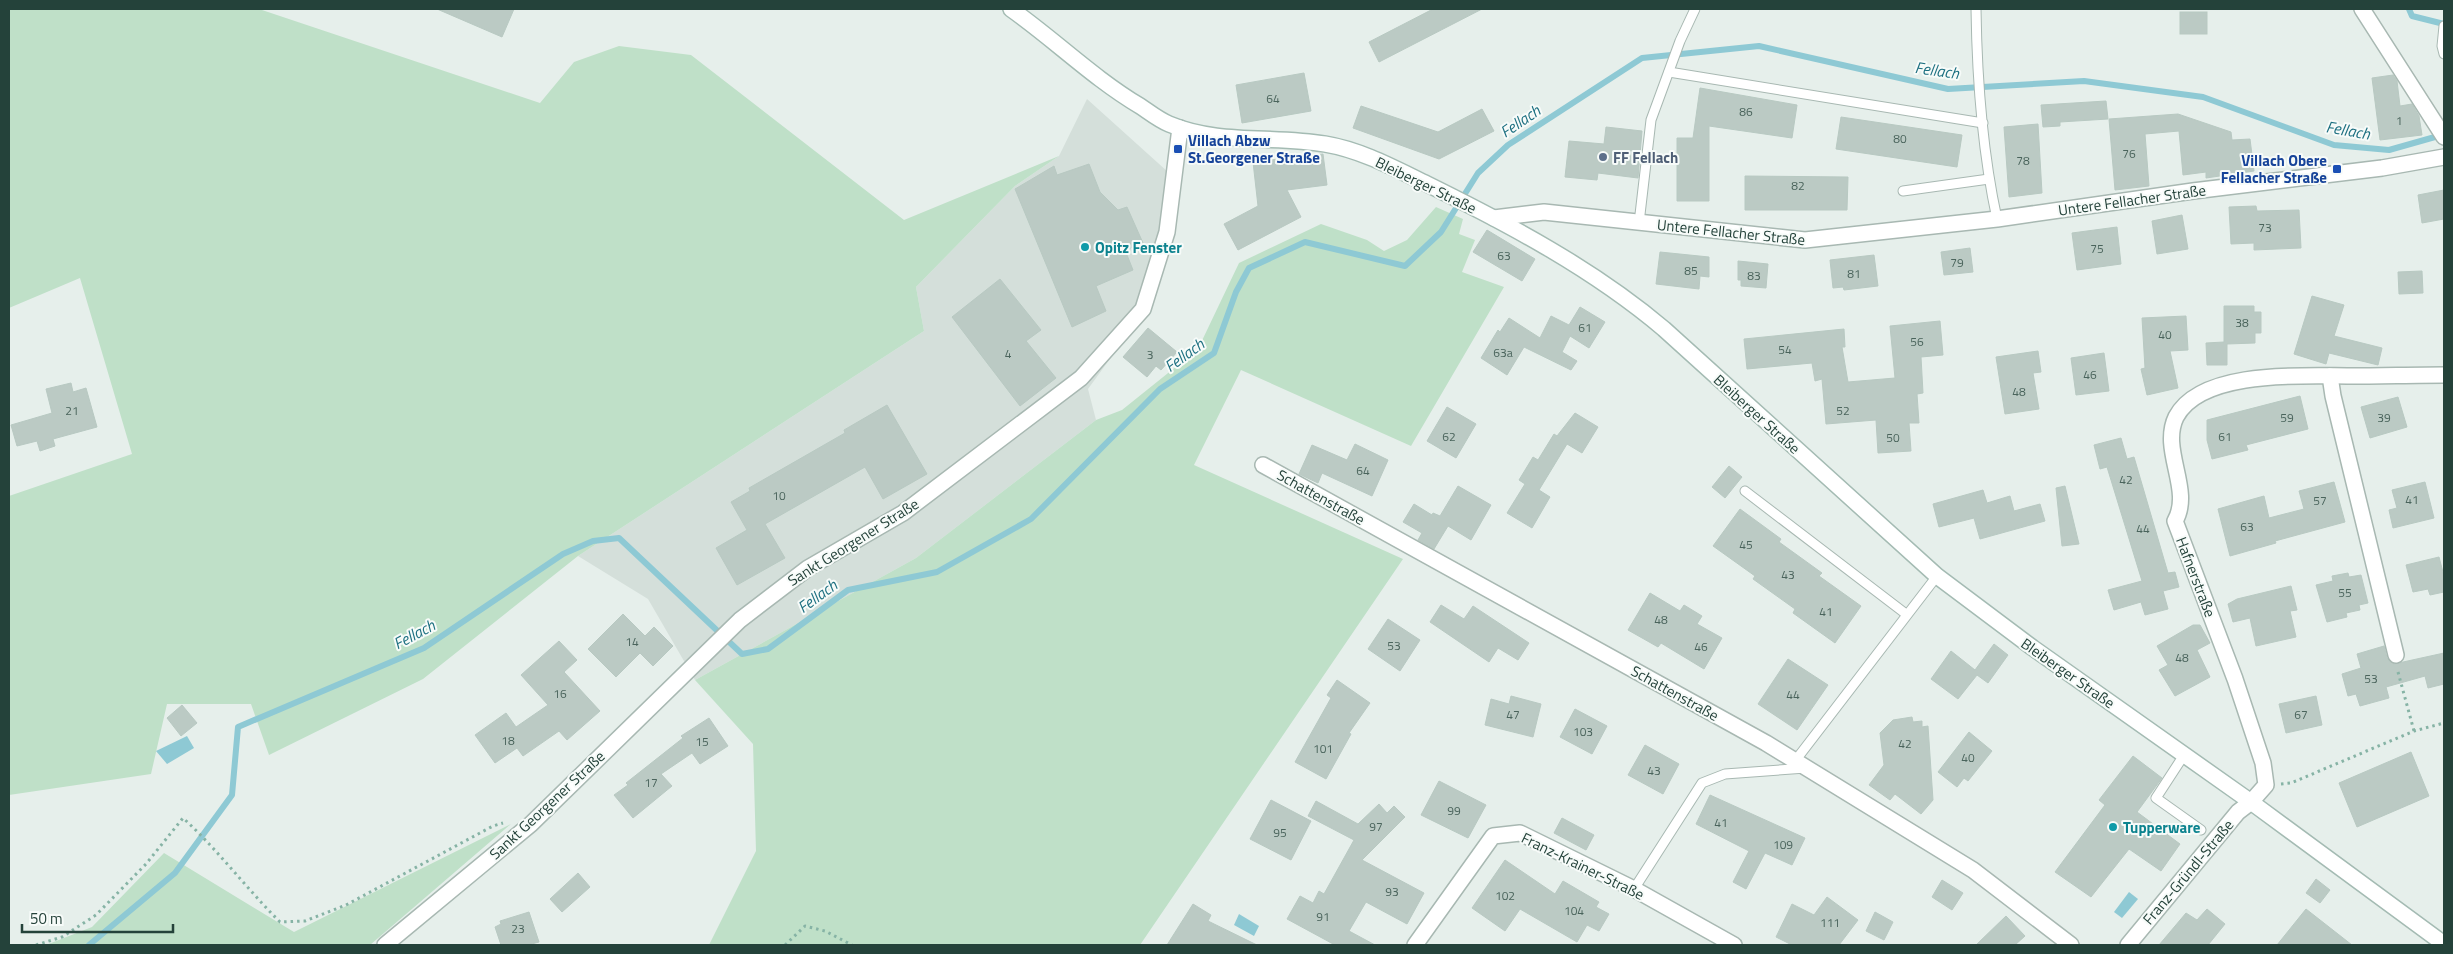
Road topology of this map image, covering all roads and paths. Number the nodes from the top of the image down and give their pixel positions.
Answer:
1 (1695, 9) edge
2 (1976, 9) edge
3 (1014, 10) edge
4 (2367, 10) edge
5 (2443, 28) edge
6 (2444, 54) edge
7 (1670, 69) junction
8 (1983, 123) junction
9 (1180, 128) junction
10 (2441, 128) edge
11 (2444, 157) edge
12 (1989, 179) junction
13 (1903, 191) dead end
14 (1494, 218) junction
15 (1997, 219) junction
16 (1638, 223) junction
17 (2444, 375) edge
18 (2330, 376) junction
19 (1263, 465) dead end
20 (1745, 491) dead end
21 (1936, 576) junction
22 (1906, 614) junction
23 (2396, 655) joint
24 (2444, 723) edge
25 (2414, 731) junction
26 (2184, 755) junction
27 (1800, 765) junction
28 (2266, 785) junction
29 (2251, 802) junction
30 (531, 824) junction
31 (2201, 830) dead end
32 (1634, 889) junction
33 (2444, 944) edge
34 (36, 945) edge
35 (385, 945) edge
36 (785, 945) edge
37 (852, 945) edge
38 (1415, 945) edge
39 (1734, 945) edge
40 (2072, 945) edge
41 (2128, 945) edge

1 - 7 lane
2 - 8 lane
3 - 9 street, Bleiberger Straße
4 - 10 street
5 - 6 lane
7 - 8 lane
7 - 16 lane
8 - 12 lane
9 - 14 street, Bleiberger Straße
9 - 30 street, Sankt Georgener Straße
11 - 15 street, Untere Fellacher Straße
12 - 13 lane
12 - 15 lane
14 - 16 street, Untere Fellacher Straße
14 - 21 street, Bleiberger Straße
15 - 16 street, Untere Fellacher Straße
17 - 18 street, Hafnerstraße
18 - 23 street
18 - 28 street, Hafnerstraße
19 - 27 street, Schattenstraße
20 - 22 lane
21 - 22 lane
21 - 26 street, Bleiberger Straße
22 - 27 lane
23 - 25 path
24 - 25 path
25 - 28 path
26 - 29 street, Bleiberger Straße
26 - 31 lane
27 - 32 lane
27 - 40 street, Schattenstraße
28 - 29 street
29 - 33 street, Bleiberger Straße
29 - 41 street, Franz-Gründl-Straße
30 - 34 path
30 - 35 street, Sankt Georgener Straße
32 - 38 street, Franz-Krainer-Straße
32 - 39 street, Franz-Krainer-Straße
36 - 37 path

